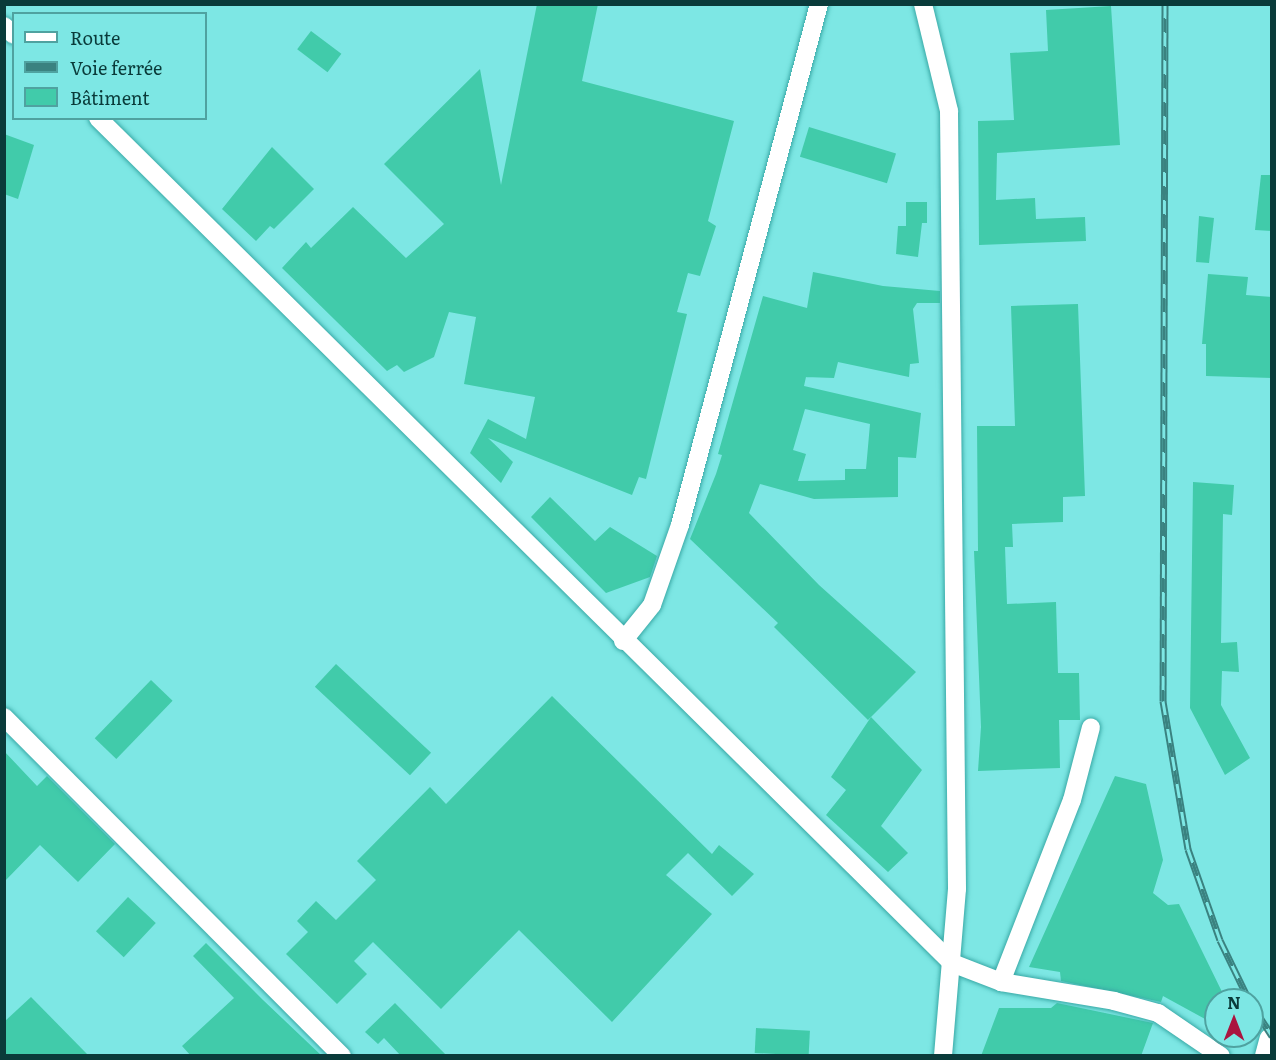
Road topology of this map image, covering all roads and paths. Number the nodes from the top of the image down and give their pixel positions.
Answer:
1 (819, 4) edge
2 (923, 4) edge
3 (100, 120) edge
4 (622, 640) junction
5 (4, 717) edge
6 (1091, 727) dead end
7 (952, 963) junction
8 (1001, 982) junction
9 (1272, 1041) edge
10 (342, 1056) edge
11 (943, 1056) edge
12 (1221, 1056) edge
13 (1268, 1056) edge

1 - 4 street
2 - 7 street
3 - 4 street
4 - 7 street
5 - 10 street
6 - 8 street
7 - 8 street
7 - 11 street
8 - 12 street
9 - 13 main road

